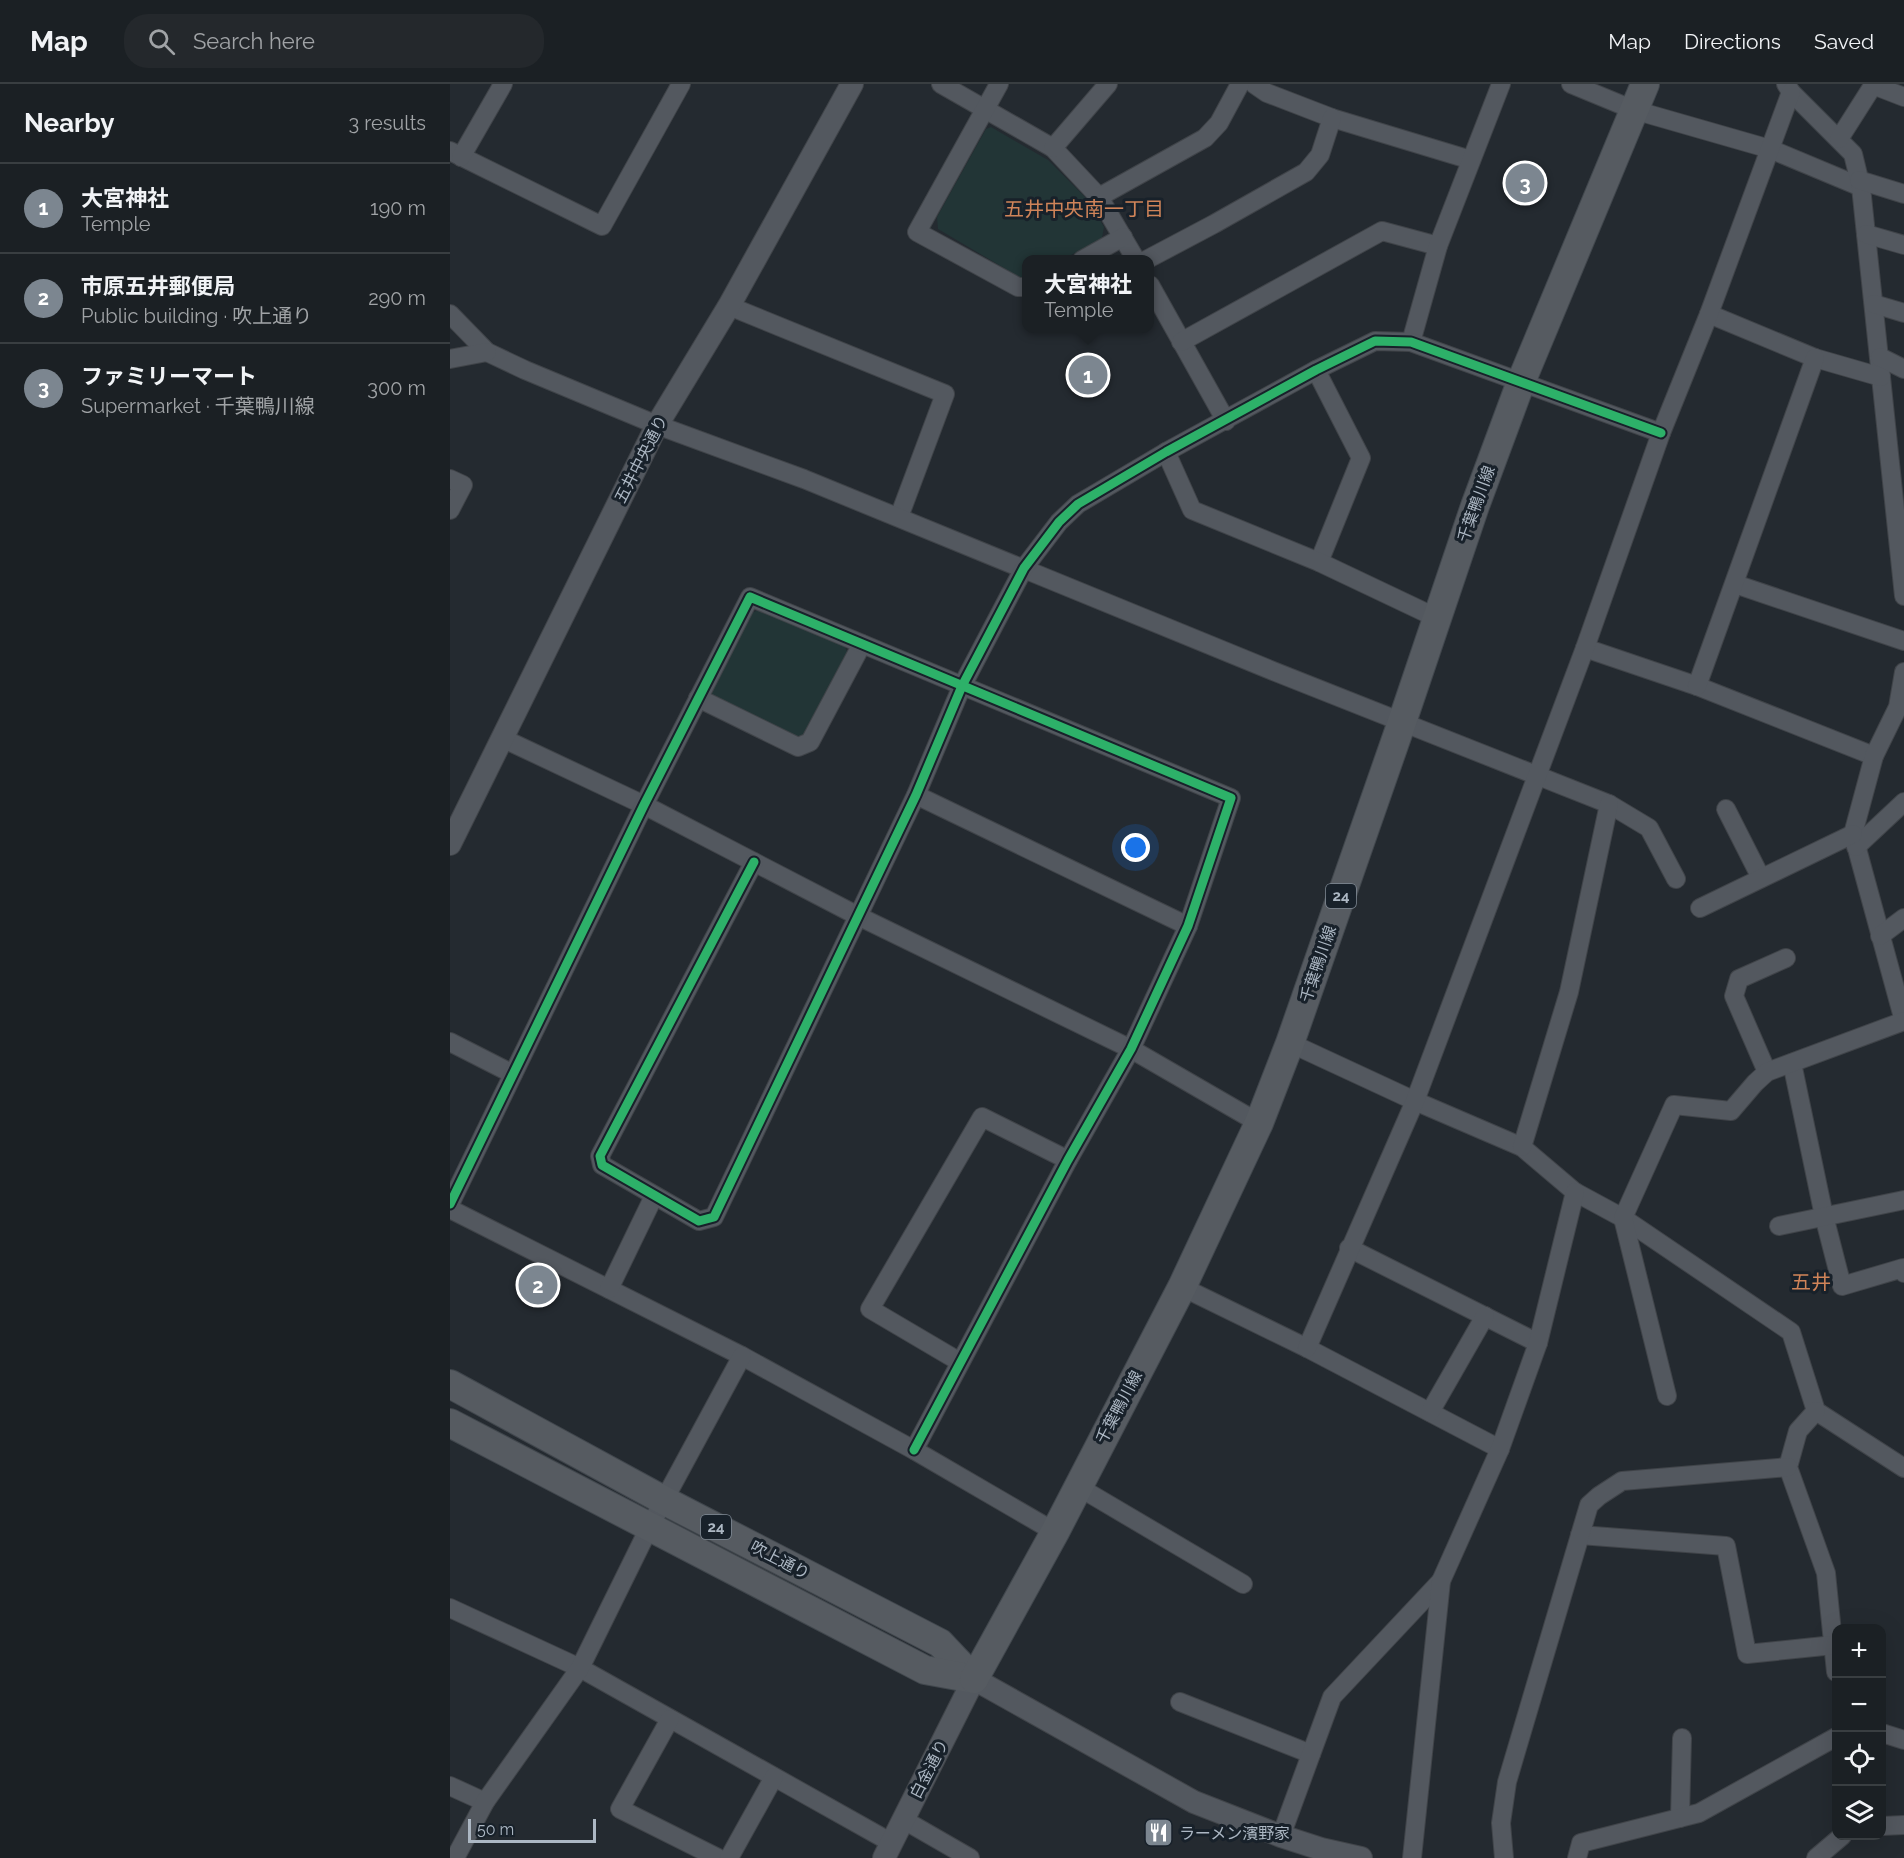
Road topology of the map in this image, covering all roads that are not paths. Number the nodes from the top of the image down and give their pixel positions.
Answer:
1 (503, 84) edge
2 (681, 84) edge
3 (852, 84) edge
4 (941, 84) edge
5 (999, 84) edge
6 (1108, 84) edge
7 (1240, 84) edge
8 (1254, 84) edge
9 (1502, 84) edge
10 (1571, 84) edge
11 (1645, 84) edge
12 (1873, 85) edge
13 (1789, 88) edge
14 (1904, 97) edge
15 (985, 108) junction
16 (1634, 110) junction
17 (1332, 118) junction
18 (1839, 140) junction
19 (1053, 148) junction
20 (1770, 149) junction
21 (456, 154) edge
22 (1471, 160) junction
23 (1860, 184) junction
24 (1904, 194) edge
25 (1099, 197) junction
26 (1866, 234) junction
27 (1123, 237) junction
28 (1904, 245) edge
29 (1438, 246) junction
30 (1091, 255) edge
31 (1133, 255) edge
32 (1154, 256) edge
33 (1022, 287) edge
34 (1154, 294) edge
35 (1874, 304) junction
36 (729, 306) junction
37 (1904, 313) edge
38 (450, 314) edge
39 (1709, 314) junction
40 (1181, 342) junction
41 (1411, 342) junction
42 (487, 352) junction
43 (1880, 357) junction
44 (1815, 358) junction
45 (450, 359) edge
46 (1904, 369) edge
47 (1316, 370) junction
48 (1881, 377) junction
49 (1521, 382) junction
50 (1226, 421) junction
51 (657, 425) junction
52 (1661, 433) junction
53 (1166, 452) junction
54 (450, 479) edge
55 (450, 510) edge
56 (899, 517) junction
57 (1319, 562) junction
58 (1024, 568) junction
59 (1735, 584) junction
60 (1904, 596) edge
61 (1437, 618) junction
62 (1904, 640) edge
63 (862, 644) junction
64 (1585, 648) junction
65 (1904, 672) edge
66 (962, 686) junction
67 (1697, 686) junction
68 (698, 698) junction
69 (1402, 723) junction
70 (502, 738) junction
71 (1874, 756) junction
72 (1538, 775) junction
73 (916, 795) junction
74 (1904, 802) edge
75 (1609, 804) junction
76 (644, 805) junction
77 (1726, 809) dead end
78 (1854, 841) junction
79 (450, 844) edge
80 (754, 862) junction
81 (1761, 878) junction
82 (1676, 879) dead end
83 (1700, 908) dead end
84 (858, 916) junction
85 (1904, 918) edge
86 (1188, 927) junction
87 (1880, 936) junction
88 (1786, 958) dead end
89 (1904, 1021) edge
90 (450, 1042) edge
91 (1290, 1043) junction
92 (1131, 1049) junction
93 (1792, 1063) junction
94 (1767, 1072) junction
95 (513, 1074) junction
96 (1414, 1101) junction
97 (1259, 1122) junction
98 (1522, 1147) junction
99 (1068, 1160) junction
100 (1575, 1192) junction
101 (654, 1196) junction
102 (1904, 1200) edge
103 (450, 1204) edge
104 (450, 1209) edge
105 (1824, 1216) junction
106 (1623, 1218) junction
107 (1779, 1226) dead end
108 (1349, 1248) junction
109 (1904, 1273) edge
110 (1182, 1287) junction
111 (609, 1289) junction
112 (1485, 1316) junction
113 (1538, 1343) junction
114 (1307, 1348) junction
115 (742, 1356) junction
116 (960, 1362) junction
117 (450, 1384) edge
118 (1667, 1396) dead end
119 (1816, 1411) junction
120 (1430, 1412) junction
121 (450, 1423) edge
122 (1500, 1449) junction
123 (914, 1450) junction
124 (1788, 1467) junction
125 (1904, 1468) edge
126 (1077, 1486) junction
127 (665, 1501) junction
128 (650, 1526) junction
129 (1054, 1532) junction
130 (1580, 1535) junction
131 (1441, 1581) junction
132 (1243, 1584) dead end
133 (450, 1608) edge
134 (1832, 1628) edge
135 (1832, 1646) edge
136 (580, 1668) junction
137 (974, 1679) junction
138 (1180, 1702) dead end
139 (670, 1719) junction
140 (1886, 1735) edge
141 (1682, 1738) dead end
142 (1832, 1739) edge
143 (1904, 1740) edge
144 (1311, 1754) junction
145 (774, 1777) junction
146 (450, 1786) edge
147 (485, 1802) junction
148 (1680, 1818) junction
149 (904, 1820) junction
150 (1904, 1825) edge
151 (1886, 1826) edge
152 (1281, 1836) junction
153 (1837, 1840) edge
154 (888, 1850) edge
155 (455, 1858) edge
156 (718, 1858) edge
157 (729, 1858) edge
158 (970, 1858) edge
159 (1361, 1858) edge
160 (1412, 1858) edge
161 (1504, 1858) edge
162 (1577, 1858) edge
163 (1816, 1858) edge

1 - 21 street
2 - 21 street
3 - 36 street, 五井中央通り
4 - 15 street
5 - 15 street
6 - 19 street
7 - 25 street
8 - 17 street
9 - 22 street
10 - 16 street
11 - 16 main road, 千葉鴨川線 / 24
12 - 14 street
12 - 18 street
13 - 18 street
13 - 20 street
15 - 19 street
15 - 33 street
16 - 20 street
16 - 49 main road, 千葉鴨川線 / 24
17 - 22 street
17 - 32 street
18 - 23 street
19 - 25 street
20 - 23 street
20 - 39 street
22 - 29 street
23 - 24 street
23 - 26 street
25 - 27 street
26 - 28 street
26 - 35 street
27 - 30 street
27 - 31 street
29 - 40 street
29 - 41 street
34 - 40 street
35 - 37 street
35 - 43 street
36 - 51 street, 五井中央通り
36 - 56 street
38 - 42 street
39 - 44 street
39 - 52 street
40 - 50 street
41 - 47 street
41 - 49 street
42 - 45 street
42 - 51 street
43 - 46 street
43 - 48 street
44 - 48 street
44 - 59 street
47 - 50 street
47 - 57 street
48 - 60 street
49 - 52 street
49 - 61 main road, 千葉鴨川線 / 24
50 - 53 street
51 - 56 street
51 - 70 street, 五井中央通り
52 - 64 street
53 - 57 street
53 - 58 street
54 - 55 street
56 - 58 street
57 - 61 street
58 - 66 street
58 - 69 street
59 - 62 street
59 - 67 street
61 - 69 main road, 千葉鴨川線 / 24
63 - 66 street
63 - 68 street
63 - 68 street
64 - 67 street
64 - 72 street
65 - 71 street
66 - 73 street
66 - 86 street
67 - 71 street
68 - 76 street
69 - 72 street
69 - 91 main road, 千葉鴨川線 / 24
70 - 76 street
70 - 79 street, 五井中央通り
71 - 78 street
72 - 75 street
72 - 96 street
73 - 84 street
73 - 86 street
74 - 78 street
75 - 82 street
75 - 98 street
76 - 80 street
76 - 95 street
77 - 81 street
78 - 81 street
78 - 87 street
80 - 84 street
80 - 101 street
81 - 83 street
84 - 92 street
84 - 101 street
85 - 87 street
86 - 92 street
87 - 89 street
88 - 94 street
89 - 93 street
90 - 95 street
91 - 96 street
91 - 97 main road, 千葉鴨川線 / 24
92 - 97 street
92 - 99 street
93 - 94 street
93 - 105 street
94 - 106 street
95 - 103 street
96 - 98 street
96 - 108 street
97 - 110 main road, 千葉鴨川線 / 24
98 - 100 street
99 - 116 street
99 - 116 street
100 - 106 street
100 - 113 street
101 - 111 street
102 - 105 street
104 - 111 street
105 - 107 street
105 - 109 street
106 - 118 street
106 - 119 street
108 - 112 street
108 - 114 street
110 - 114 street
110 - 126 main road, 千葉鴨川線 / 24
111 - 115 street
112 - 113 street
112 - 120 street
113 - 122 street
114 - 120 street
115 - 123 street
115 - 127 street
116 - 123 street
117 - 127 main road, 吹上通り / 24
119 - 124 street
119 - 125 street
120 - 122 street
121 - 128 main road, 吹上通り / 24
122 - 131 street
123 - 129 street
124 - 130 street
124 - 134 street
126 - 129 main road, 千葉鴨川線 / 24
126 - 132 street
127 - 128 street
127 - 137 main road, 吹上通り / 24
128 - 136 street
128 - 137 main road, 吹上通り / 24
129 - 137 main road, 千葉鴨川線 / 24
130 - 135 street
130 - 161 street
131 - 144 street
131 - 160 street
133 - 136 street
136 - 139 street
136 - 147 street
137 - 149 street, 白金通り
137 - 152 street, 吹上通り
138 - 144 street
139 - 145 street
139 - 156 street
140 - 143 street
141 - 148 street
142 - 148 street
144 - 152 street
145 - 154 street
145 - 157 street
146 - 147 street
147 - 155 street
148 - 162 street
149 - 154 street, 白金通り
149 - 158 street
150 - 151 street
152 - 159 street, 吹上通り
153 - 163 street

